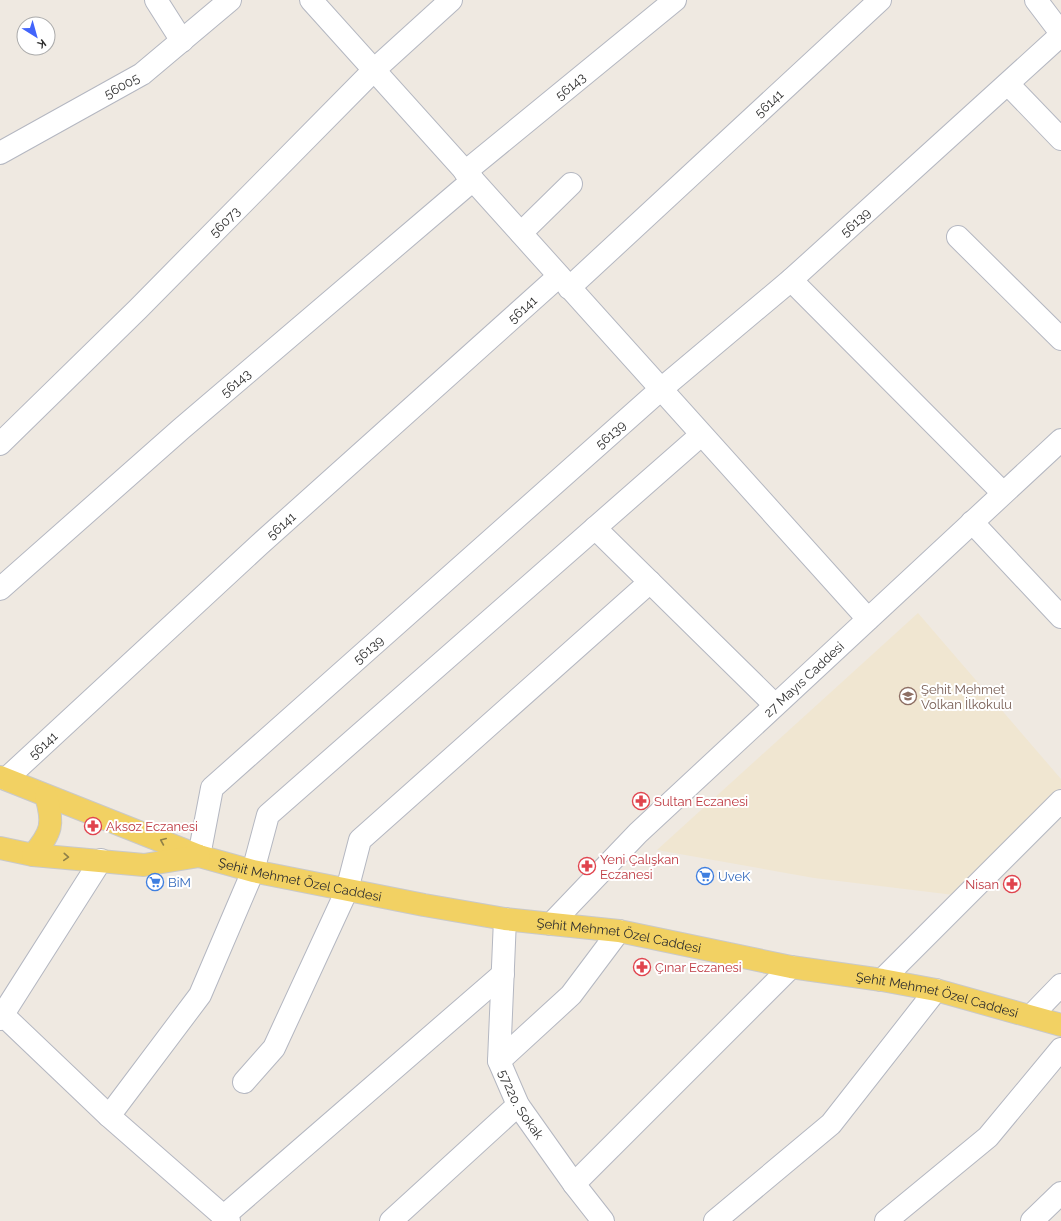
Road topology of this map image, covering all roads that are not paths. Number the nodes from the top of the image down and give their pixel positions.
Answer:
1 (156, 0) edge
2 (230, 0) edge
3 (310, 0) edge
4 (451, 0) edge
5 (675, 0) edge
6 (880, 0) edge
7 (1036, 0) edge
8 (1061, 34) edge
9 (182, 41) junction
10 (374, 70) junction
11 (1008, 84) junction
12 (1061, 139) edge
13 (0, 153) edge
14 (469, 176) junction
15 (571, 184) dead end
16 (521, 234) junction
17 (958, 237) dead end
18 (791, 280) junction
19 (564, 282) junction
20 (1061, 339) edge
21 (660, 390) junction
22 (701, 435) junction
23 (1061, 440) edge
24 (0, 444) edge
25 (1003, 493) junction
26 (972, 522) junction
27 (595, 528) junction
28 (650, 582) junction
29 (0, 589) edge
30 (1061, 617) edge
31 (868, 619) junction
32 (775, 705) junction
33 (3, 778) edge
34 (46, 796) junction
35 (1061, 801) edge
36 (0, 848) edge
37 (33, 855) junction
38 (199, 856) junction
39 (101, 860) junction
40 (253, 871) junction
41 (347, 890) junction
42 (505, 919) junction
43 (551, 924) junction
44 (619, 931) junction
45 (791, 967) junction
46 (503, 974) junction
47 (882, 980) junction
48 (1061, 985) edge
49 (936, 990) junction
50 (1031, 1016) junction
51 (1, 1017) edge
52 (1061, 1025) edge
53 (1061, 1049) edge
54 (499, 1061) junction
55 (244, 1082) dead end
56 (518, 1105) junction
57 (109, 1116) junction
58 (574, 1184) junction
59 (1061, 1192) edge
60 (226, 1219) edge
61 (391, 1221) edge
62 (603, 1221) edge
63 (715, 1221) edge
64 (886, 1221) edge
65 (1032, 1221) edge

1 - 9 street
2 - 9 street, 56005
3 - 10 street
4 - 10 street, 56073
5 - 14 street, 56143
6 - 19 street, 56141
7 - 8 street
8 - 11 street, 56139
9 - 13 street, 56005
10 - 14 street
10 - 24 street, 56073
11 - 12 street
11 - 18 street, 56139
14 - 16 street
14 - 29 street, 56143
15 - 16 street
16 - 19 street
17 - 20 street
18 - 21 street, 56139
18 - 25 street
19 - 21 street
19 - 33 street, 56141
21 - 22 street
21 - 38 street, 56139
22 - 27 street
22 - 31 street
23 - 25 street, 27 Mayıs Caddesi
25 - 26 street, 27 Mayıs Caddesi
26 - 30 street
26 - 31 street, 27 Mayıs Caddesi
27 - 28 street
27 - 40 street
28 - 32 street
28 - 41 street
31 - 32 street, 27 Mayıs Caddesi
32 - 43 street, 27 Mayıs Caddesi
33 - 34 main road, Şehit Mehmet Özel Caddesi
34 - 37 main road
38 -> 34 main road, Şehit Mehmet Özel Caddesi
35 - 47 street
36 - 37 main road
37 -> 39 main road
38 - 39 main road
38 - 40 main road, Şehit Mehmet Özel Caddesi
39 - 51 street
40 - 41 main road, Şehit Mehmet Özel Caddesi
40 - 57 street
41 - 42 main road, Şehit Mehmet Özel Caddesi
41 - 55 street
42 - 43 main road, Şehit Mehmet Özel Caddesi
42 - 46 street, 57220. Sokak
43 - 44 main road, Şehit Mehmet Özel Caddesi
44 - 45 main road, Şehit Mehmet Özel Caddesi
44 - 54 street
45 - 47 main road, Şehit Mehmet Özel Caddesi
45 - 58 street
46 - 54 street, 57220. Sokak
46 - 60 street
47 - 49 main road, Şehit Mehmet Özel Caddesi
48 - 50 street
49 - 50 main road, Şehit Mehmet Özel Caddesi
49 - 63 street
50 - 52 main road, Şehit Mehmet Özel Caddesi
51 - 57 street
53 - 64 street
54 - 56 street, 57220. Sokak
56 - 58 street, 57220. Sokak
56 - 61 street
57 - 60 street
58 - 62 street, 57220. Sokak
59 - 65 street

